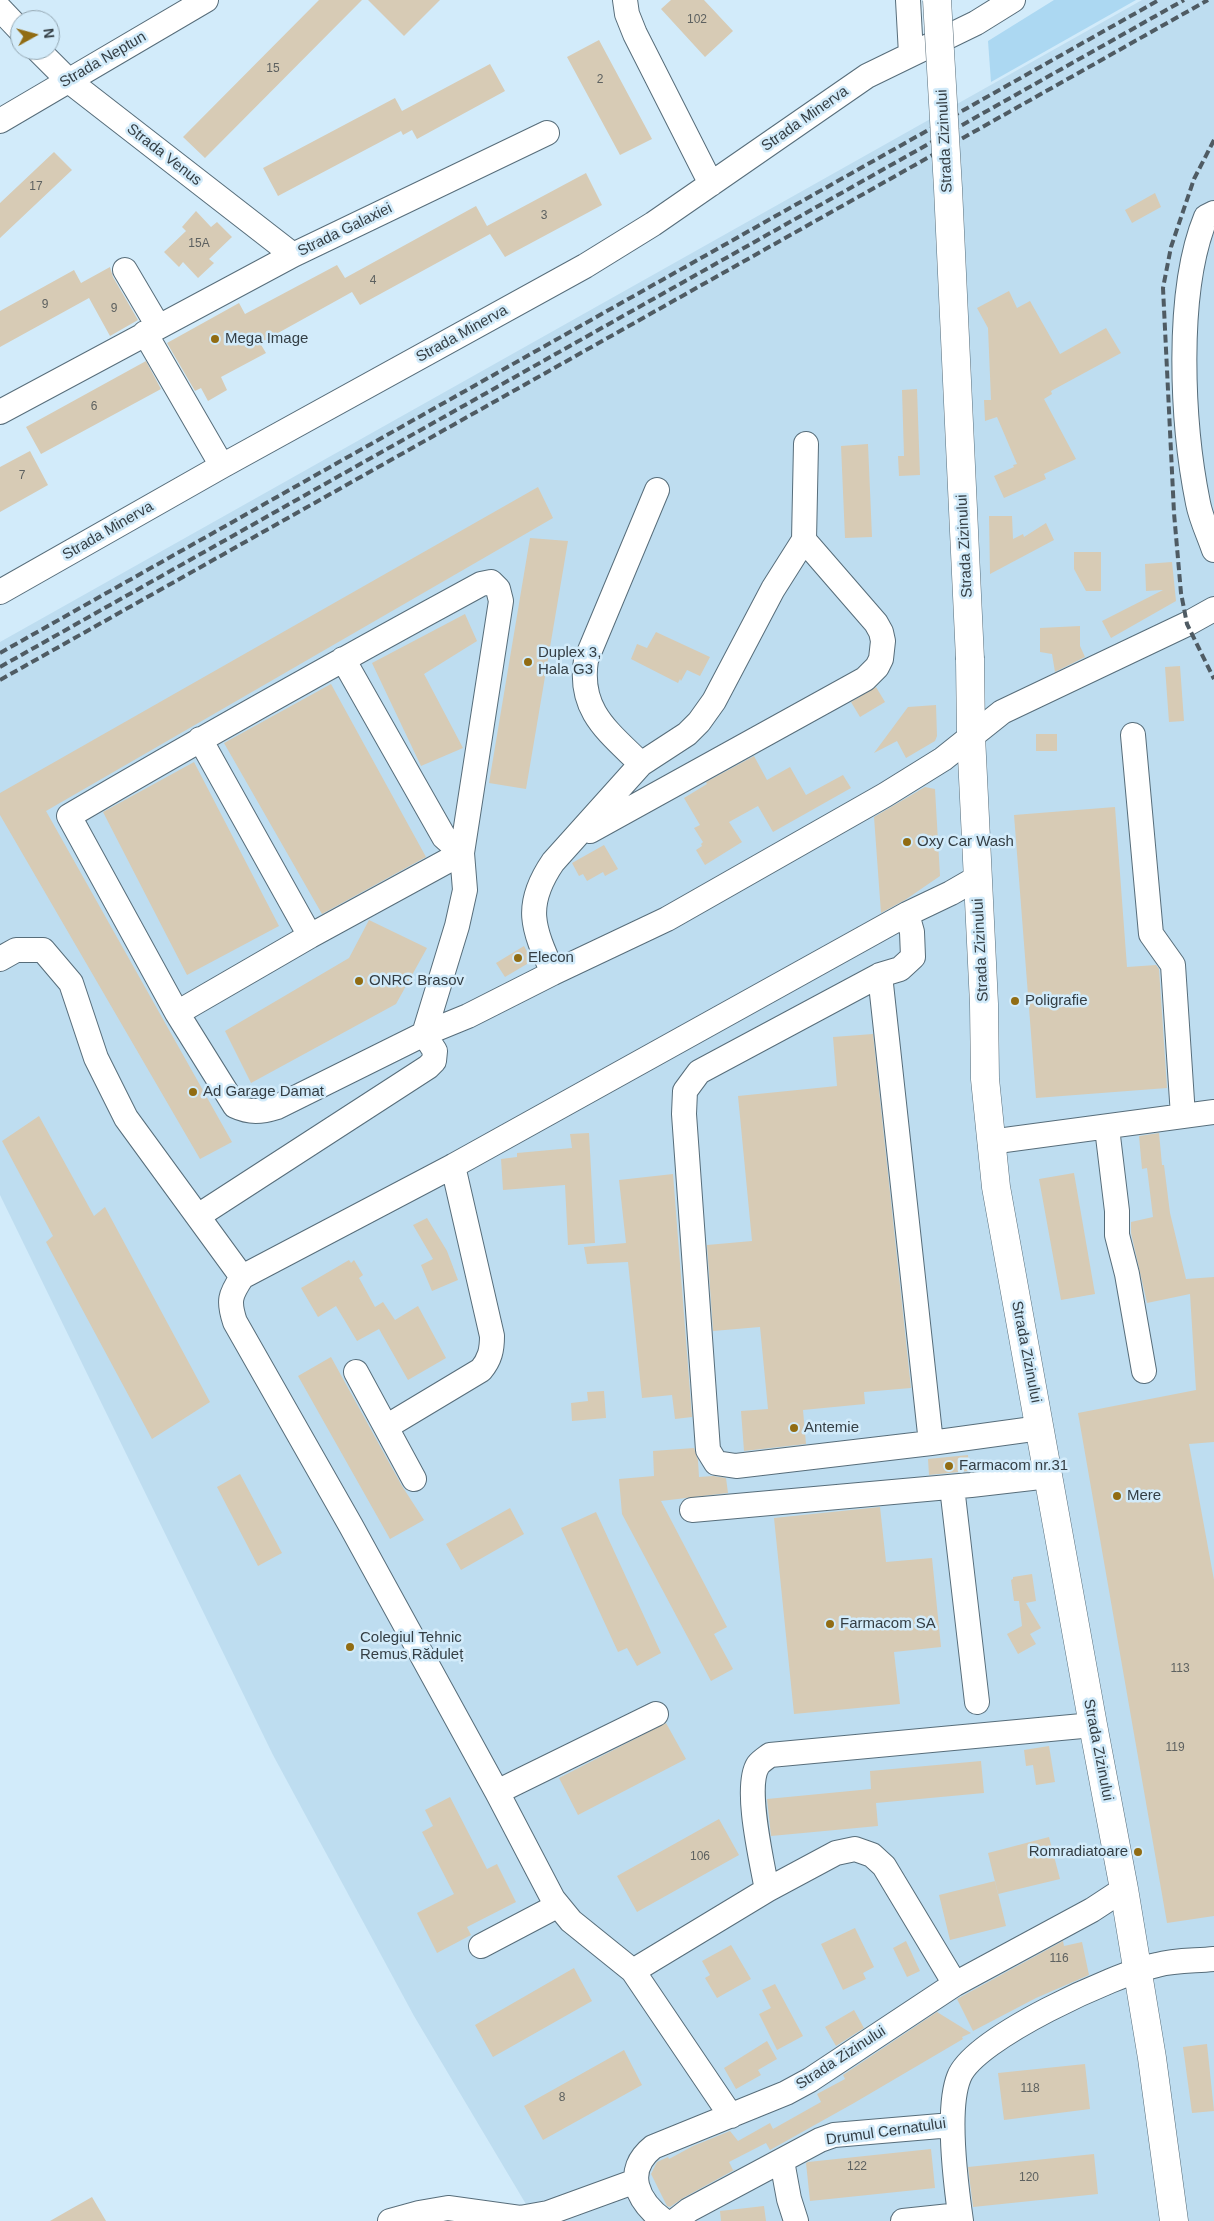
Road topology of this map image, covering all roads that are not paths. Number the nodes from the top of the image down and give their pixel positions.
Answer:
1 (206, 0) edge
2 (625, 0) edge
3 (908, 0) edge
4 (937, 0) edge
5 (1007, 2) edge
6 (0, 9) edge
7 (10, 20) edge
8 (911, 54) junction
9 (48, 60) edge
10 (69, 80) junction
11 (0, 120) edge
12 (547, 133) dead end
13 (711, 184) junction
14 (1214, 213) edge
15 (293, 255) junction
16 (125, 270) dead end
17 (151, 330) junction
18 (0, 412) edge
19 (806, 444) dead end
20 (222, 466) junction
21 (657, 490) dead end
22 (804, 540) junction
23 (1214, 550) edge
24 (0, 592) edge
25 (1214, 609) edge
26 (343, 659) junction
27 (1133, 734) dead end
28 (971, 736) junction
29 (200, 739) junction
30 (641, 764) junction
31 (573, 840) junction
32 (462, 853) junction
33 (977, 878) junction
34 (907, 914) junction
35 (310, 936) junction
36 (0, 959) edge
37 (553, 972) junction
38 (880, 975) junction
39 (177, 1013) junction
40 (424, 1034) junction
41 (1214, 1112) edge
42 (1183, 1116) junction
43 (1107, 1128) junction
44 (990, 1142) junction
45 (453, 1166) junction
46 (198, 1216) junction
47 (242, 1277) junction
48 (1144, 1371) dead end
49 (356, 1372) dead end
50 (386, 1427) junction
51 (1040, 1428) junction
52 (932, 1443) junction
53 (1049, 1476) junction
54 (414, 1479) dead end
55 (952, 1487) junction
56 (692, 1510) dead end
57 (977, 1702) dead end
58 (656, 1714) dead end
59 (1093, 1725) junction
60 (497, 1792) junction
61 (1124, 1889) junction
62 (767, 1890) junction
63 (558, 1906) junction
64 (481, 1946) dead end
65 (1214, 1959) edge
66 (633, 1970) junction
67 (1137, 1971) junction
68 (955, 1984) junction
69 (731, 2116) junction
70 (952, 2125) junction
71 (782, 2160) junction
72 (636, 2181) junction
73 (960, 2218) edge
74 (390, 2221) edge
75 (664, 2221) edge
76 (675, 2221) edge
77 (796, 2221) edge
78 (904, 2221) edge
79 (1174, 2221) edge

1 - 10 street, Strada Neptun
2 - 13 street
3 - 8 street
4 - 28 main road, Strada Zizinului, bridge
5 - 8 street, Strada Minerva
6 - 7 street
8 - 13 street, Strada Minerva
9 - 10 street, Strada Venus
10 - 11 street, Strada Neptun
10 - 15 street, Strada Venus
12 - 15 street, Strada Galaxiei
13 - 20 street, Strada Minerva
14 - 23 street
15 - 17 street, Strada Galaxiei
16 - 17 street
17 - 18 street, Strada Galaxiei
17 - 20 street
19 - 22 street
20 - 24 street, Strada Minerva
21 - 30 street
22 - 30 street
22 - 31 street
25 - 28 street
26 - 29 street
26 - 32 street
26 - 32 street
27 - 42 street
28 - 33 main road, Strada Zizinului
28 - 37 street
29 - 35 street
29 - 39 street
30 - 31 street
31 - 37 street
32 - 35 street
32 - 40 street
33 - 34 street
33 - 44 main road, Strada Zizinului
34 - 38 street
34 - 45 street
35 - 39 street
36 - 46 street
37 - 40 street
38 - 52 street
38 - 52 street
39 - 40 street
40 - 46 street
41 - 42 street
42 - 43 street
43 - 44 street
43 - 48 street
44 - 51 main road, Strada Zizinului
45 - 47 street
45 - 50 street
46 - 47 street
47 - 60 street
49 - 50 street
50 - 54 street
51 - 52 street
51 - 53 main road, Strada Zizinului
53 - 55 street
53 - 59 main road, Strada Zizinului
55 - 56 street
55 - 57 street
58 - 60 street
59 - 61 main road, Strada Zizinului
59 - 62 street
60 - 63 street
61 - 67 main road, Strada Zizinului
61 - 68 street, Strada Zizinului
62 - 66 street
62 - 68 street
63 - 64 street
63 - 66 street
65 - 67 street, Drumul Cernatului
66 - 69 street
67 - 70 street, Drumul Cernatului
67 - 79 main road, Strada Zizinului
68 - 69 street, Strada Zizinului
69 - 72 street, Strada Zizinului
70 - 71 street, Drumul Cernatului
70 - 73 street
71 - 76 street, Drumul Cernatului
71 - 77 street
72 - 74 street
72 - 75 street
73 - 78 street

